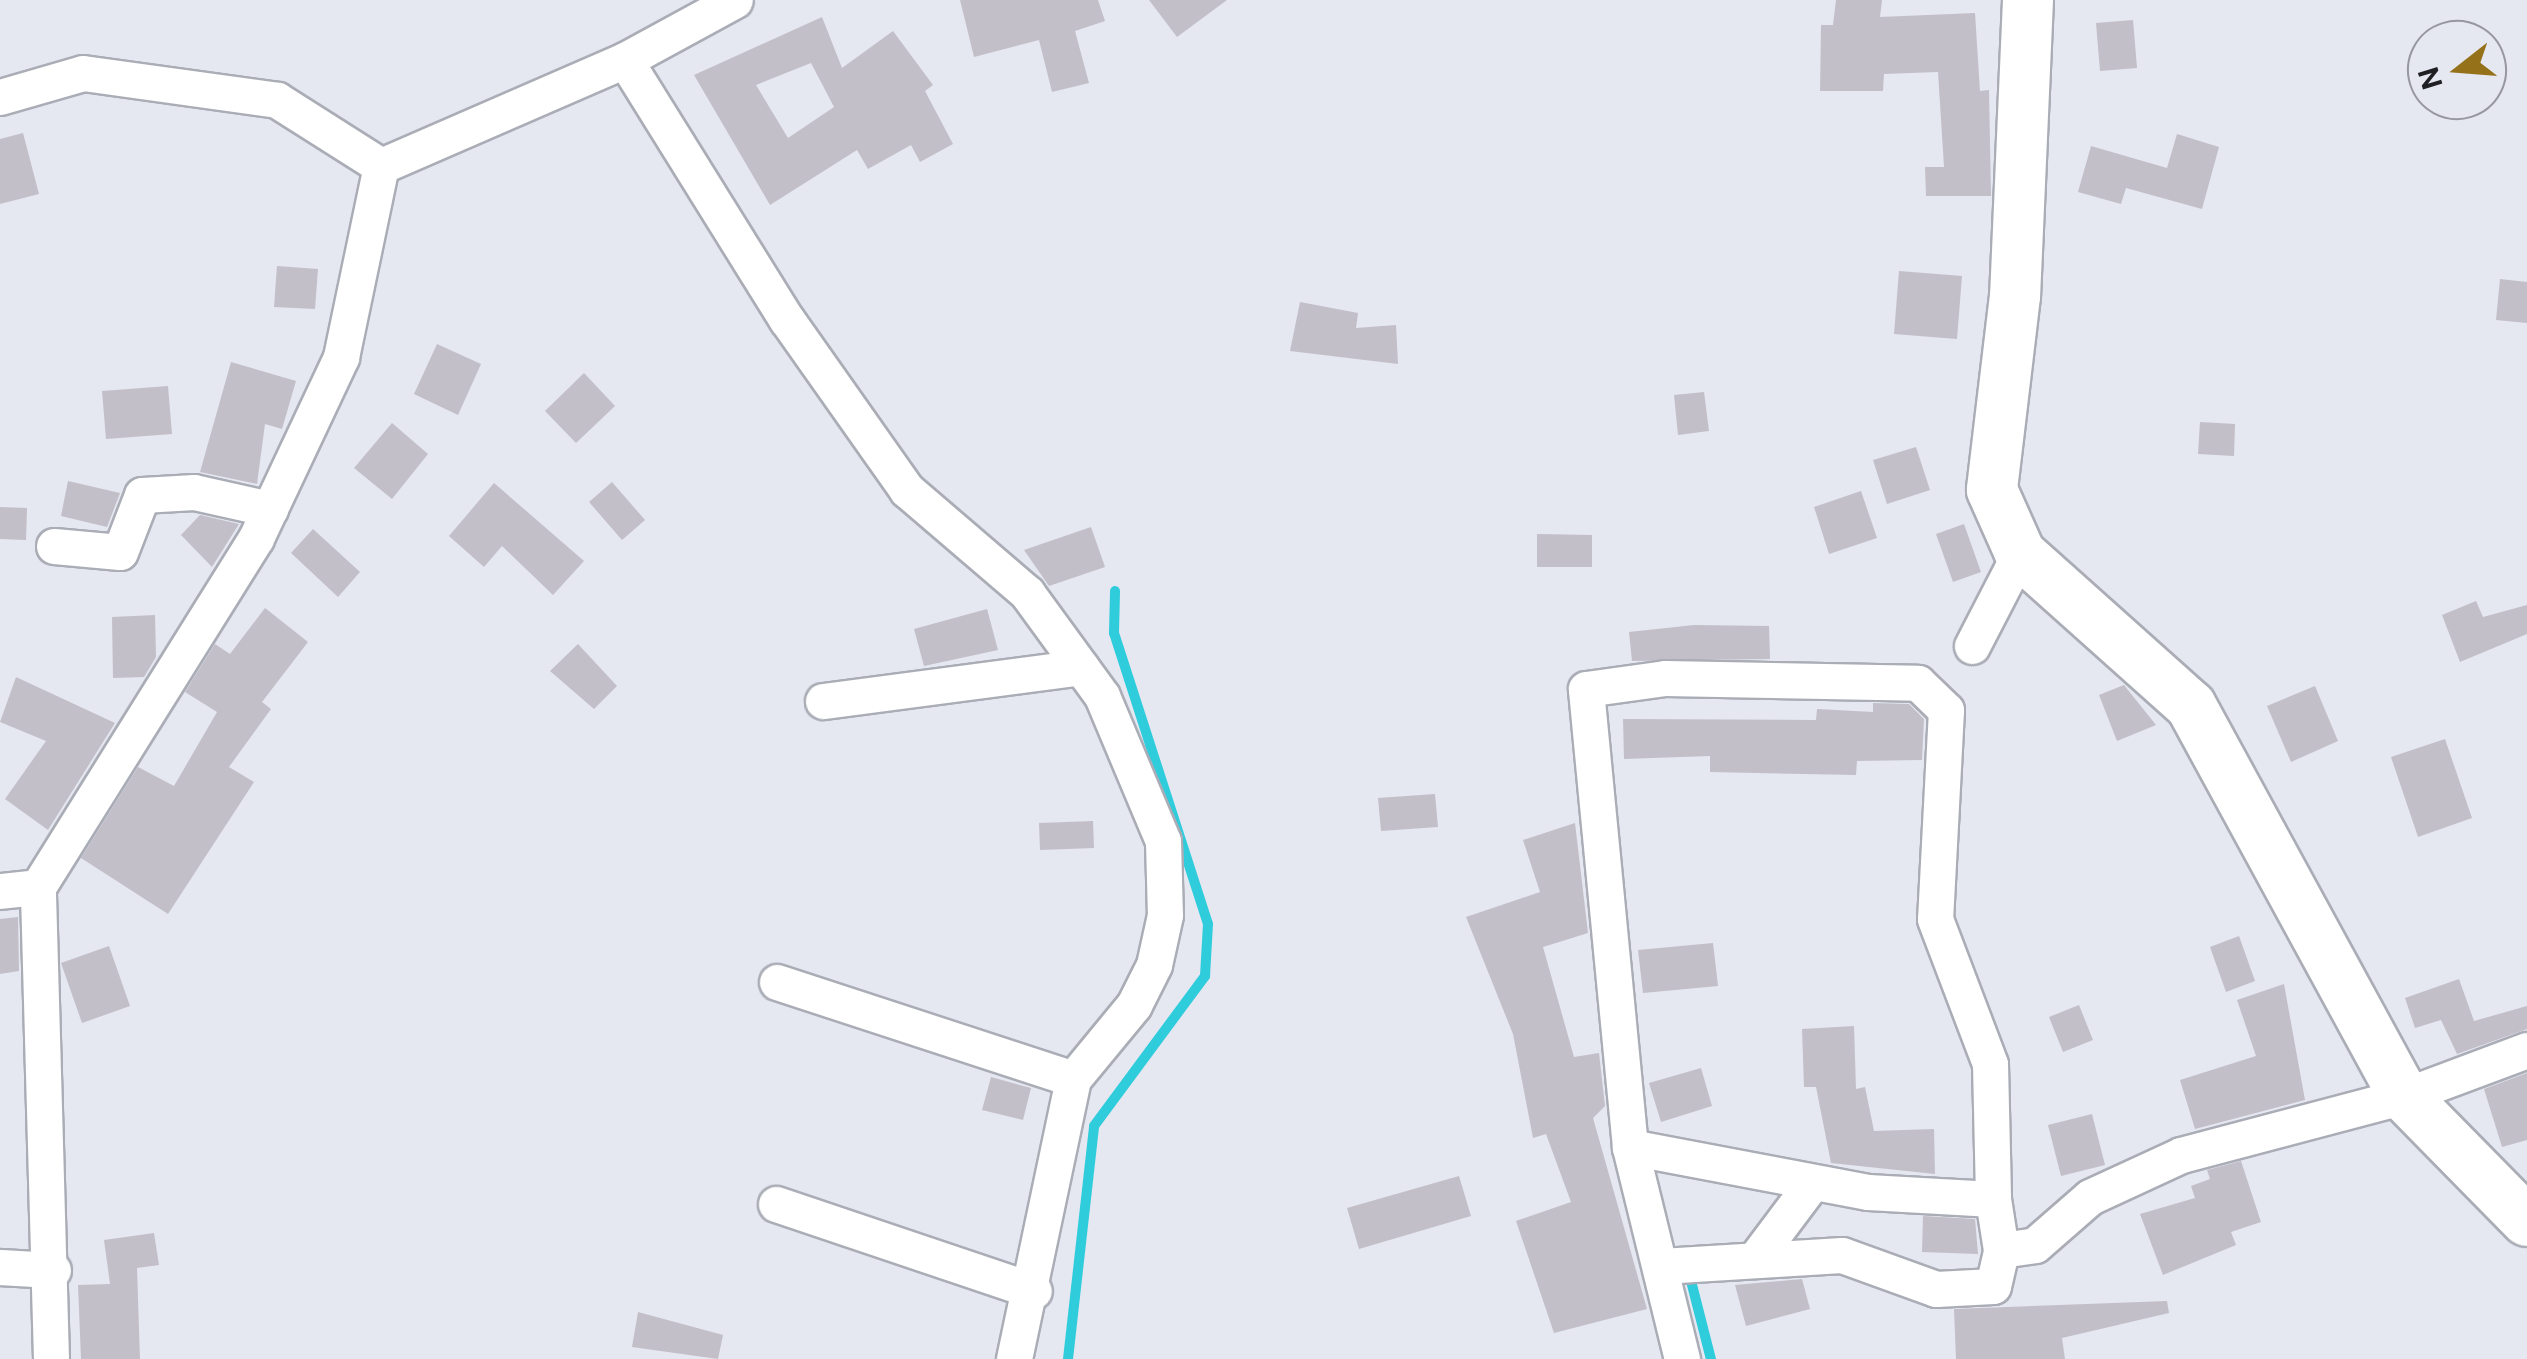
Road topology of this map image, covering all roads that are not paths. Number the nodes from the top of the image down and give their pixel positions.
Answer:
1 (735, 0) edge
2 (2028, 0) edge
3 (625, 60) junction
4 (0, 97) edge
5 (381, 166) junction
6 (270, 509) junction
7 (54, 546) dead end
8 (2020, 553) junction
9 (1972, 646) dead end
10 (1080, 666) junction
11 (823, 701) dead end
12 (38, 887) junction
13 (0, 892) edge
14 (777, 982) dead end
15 (2527, 1050) edge
16 (1074, 1079) junction
17 (2404, 1096) junction
18 (1630, 1148) junction
19 (1812, 1183) junction
20 (1993, 1200) junction
21 (776, 1204) dead end
22 (2527, 1221) edge
23 (2002, 1250) junction
24 (1755, 1259) junction
25 (1661, 1266) junction
26 (0, 1267) edge
27 (53, 1270) junction
28 (1034, 1291) junction
29 (51, 1359) edge
30 (1014, 1359) edge
31 (1682, 1359) edge

1 - 3 street
2 - 8 main road
3 - 5 street
3 - 10 street
4 - 5 street
5 - 6 street
6 - 7 street
6 - 12 street
8 - 9 street
8 - 17 main road
10 - 11 street
10 - 16 street
12 - 13 street
12 - 27 street
14 - 16 street
15 - 17 street
16 - 28 street
17 - 22 main road
17 - 23 street
18 - 19 street
18 - 20 street
18 - 25 street
19 - 20 street
19 - 24 street
20 - 23 street
21 - 28 street
23 - 24 street
24 - 25 street
25 - 31 street
26 - 27 street
27 - 29 street
28 - 30 street

